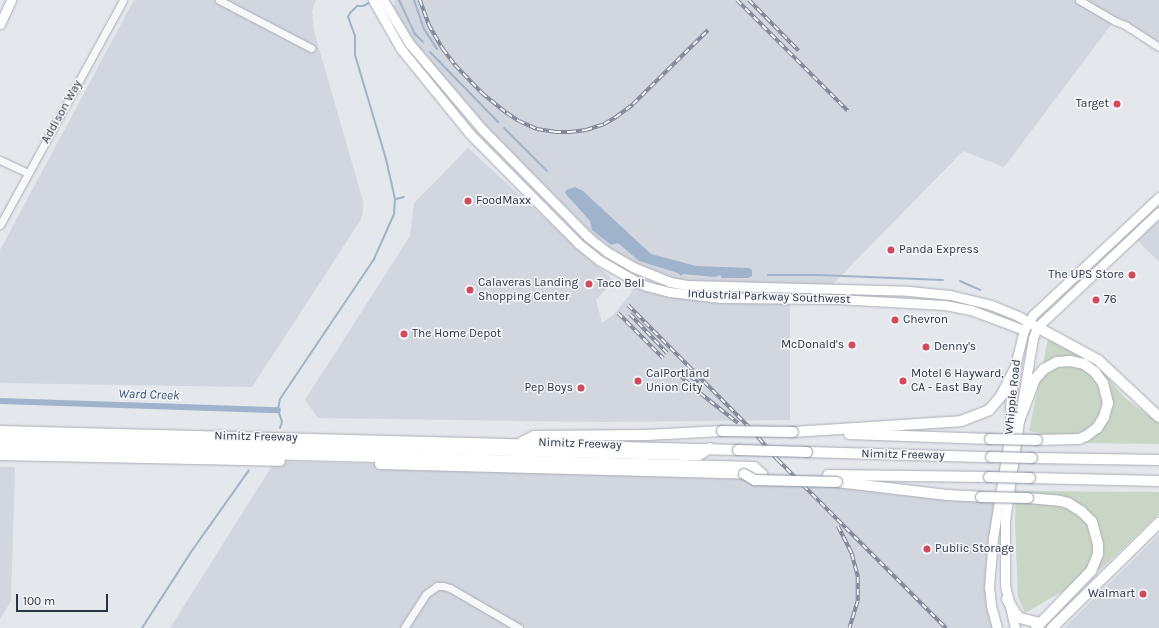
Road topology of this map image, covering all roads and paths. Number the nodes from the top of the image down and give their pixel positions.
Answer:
1 (11, 0) edge
2 (123, 0) edge
3 (219, 0) edge
4 (373, 0) edge
5 (383, 0) edge
6 (1079, 0) edge
7 (389, 20) junction
8 (0, 24) edge
9 (1159, 47) edge
10 (311, 48) dead end
11 (482, 129) junction
12 (470, 134) junction
13 (0, 160) edge
14 (28, 173) junction
15 (1159, 197) edge
16 (1159, 212) edge
17 (0, 225) edge
18 (756, 288) junction
19 (752, 298) junction
20 (1033, 324) junction
21 (1024, 330) junction
22 (1014, 370) junction
23 (1159, 417) edge
24 (1019, 420) junction
25 (0, 431) edge
26 (793, 432) junction
27 (0, 438) edge
28 (520, 443) junction
29 (0, 447) edge
30 (710, 448) junction
31 (0, 455) edge
32 (1159, 460) edge
33 (744, 474) junction
34 (762, 474) junction
35 (1159, 481) edge
36 (1159, 523) edge
37 (1008, 599) junction
38 (1038, 626) edge
39 (404, 628) edge
40 (519, 628) edge
41 (997, 628) edge
42 (1015, 628) edge
43 (1052, 628) edge

1 - 8 main road
2 - 14 street, Addison Way
3 - 10 street
4 - 7 main road, Industrial Parkway Southwest
5 - 7 main road, Industrial Parkway Southwest
6 - 9 street
7 - 11 main road, Industrial Parkway Southwest
7 - 12 main road, Industrial Parkway Southwest
11 - 12 main road
11 - 18 main road, Industrial Parkway Southwest
12 - 19 main road, Industrial Parkway Southwest
13 - 14 street
14 - 17 street, Addison Way
15 - 20 main road, Whipple Road
16 - 20 main road, Whipple Road
18 - 19 main road
18 - 20 main road, Industrial Parkway Southwest
19 - 21 main road, Industrial Parkway Southwest
20 - 21 main road
20 - 23 highway
20 - 24 main road, Whipple Road
21 - 22 main road, Whipple Road
22 - 26 highway
22 - 41 main road, Whipple Road
24 - 26 highway, bridge
24 - 37 main road, Whipple Road
25 - 28 highway, Nimitz Freeway
26 - 28 highway, bridge
27 - 30 highway
28 - 30 highway, Nimitz Freeway
29 - 34 highway
30 - 32 highway, Nimitz Freeway, bridge
31 - 33 highway, Nimitz Freeway
33 - 34 highway, Nimitz Freeway
33 - 38 highway, bridge
34 - 35 highway, Nimitz Freeway, bridge
36 - 43 highway
37 - 38 highway
37 - 42 main road, Whipple Road
39 - 40 street

